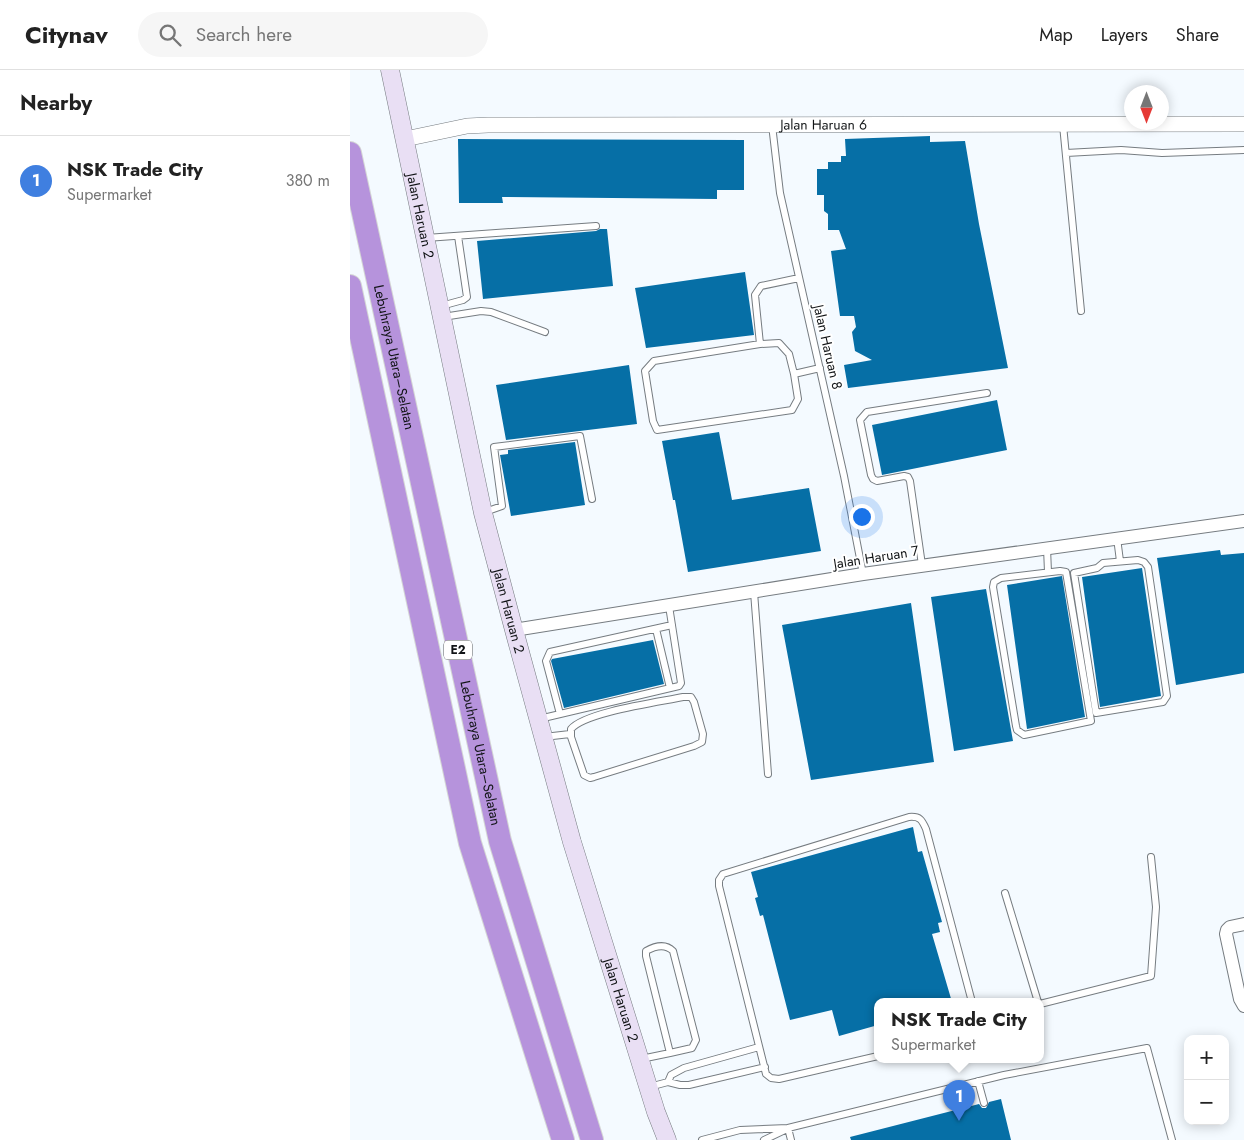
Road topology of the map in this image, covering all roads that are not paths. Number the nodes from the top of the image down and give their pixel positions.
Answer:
1 (390, 70) edge
2 (1244, 124) edge
3 (772, 125) junction
4 (1063, 125) junction
5 (405, 139) junction
6 (1244, 150) edge
7 (350, 153) edge
8 (1066, 153) junction
9 (596, 226) dead end
10 (458, 236) junction
11 (425, 238) junction
12 (799, 278) junction
13 (350, 286) edge
14 (1081, 311) dead end
15 (441, 312) junction
16 (545, 332) dead end
17 (760, 344) junction
18 (820, 368) junction
19 (794, 374) junction
20 (987, 393) dead end
21 (592, 499) dead end
22 (483, 512) junction
23 (1244, 521) edge
24 (1117, 538) junction
25 (1047, 548) junction
26 (1120, 561) junction
27 (922, 565) junction
28 (1048, 572) junction
29 (862, 574) junction
30 (754, 592) junction
31 (669, 606) junction
32 (672, 625) junction
33 (656, 628) junction
34 (514, 630) junction
35 (670, 688) junction
36 (560, 714) junction
37 (538, 719) junction
38 (570, 734) junction
39 (543, 737) junction
40 (768, 774) dead end
41 (1151, 857) dead end
42 (1005, 893) dead end
43 (1244, 924) edge
44 (971, 998) edge
45 (1037, 998) edge
46 (1044, 1002) edge
47 (1244, 1006) edge
48 (759, 1047) junction
49 (670, 1053) junction
50 (874, 1057) edge
51 (640, 1059) junction
52 (765, 1067) junction
53 (668, 1082) junction
54 (978, 1082) junction
55 (648, 1087) junction
56 (984, 1103) dead end
57 (788, 1128) junction
58 (563, 1140) edge
59 (592, 1140) edge
60 (667, 1140) edge
61 (702, 1140) edge
62 (764, 1140) edge
63 (791, 1140) edge
64 (1172, 1140) edge

1 - 5 main road, Jalan Haruan 2
2 - 4 street, Jalan Haruan 6
3 - 4 street, Jalan Haruan 6
3 - 5 street, Jalan Haruan 6
3 - 12 lane, Jalan Haruan 8
4 - 8 lane
5 - 11 main road, Jalan Haruan 2
6 - 8 lane
7 - 59 highway, Lebuhraya Utara–Selatan / E2
8 - 14 lane
9 - 10 lane
10 - 11 lane
10 - 15 lane
11 - 15 main road, Jalan Haruan 2
12 - 17 lane
12 - 18 lane, Jalan Haruan 8
13 - 58 highway, Lebuhraya Utara–Selatan / E2
15 - 16 lane
15 - 22 main road, Jalan Haruan 2
17 - 19 lane
17 - 19 lane
18 - 19 lane
18 - 29 lane, Jalan Haruan 8
20 - 27 lane
21 - 22 lane
22 - 34 main road, Jalan Haruan 2
23 - 24 street, Jalan Haruan 7
24 - 25 street, Jalan Haruan 7
24 - 26 lane
25 - 27 street, Jalan Haruan 7
25 - 28 lane
26 - 26 lane
27 - 29 street, Jalan Haruan 7
28 - 28 lane
29 - 30 street, Jalan Haruan 7
30 - 31 street, Jalan Haruan 7
30 - 40 lane
31 - 32 lane
31 - 34 street, Jalan Haruan 7
32 - 33 lane
32 - 35 lane
33 - 35 lane
33 - 36 lane
34 - 37 main road, Jalan Haruan 2
35 - 36 lane
36 - 37 lane
37 - 39 main road, Jalan Haruan 2
38 - 38 lane
38 - 39 lane
39 - 51 main road, Jalan Haruan 2
41 - 46 lane
42 - 45 lane
43 - 47 street
44 - 48 lane
48 - 52 lane
48 - 53 lane
49 - 49 lane
49 - 51 lane
50 - 52 lane
51 - 55 main road, Jalan Haruan 2
52 - 53 lane
53 - 55 lane
54 - 56 lane
54 - 57 lane
54 - 64 lane
55 - 60 main road, Jalan Haruan 2
57 - 61 lane
57 - 62 lane
57 - 63 lane

